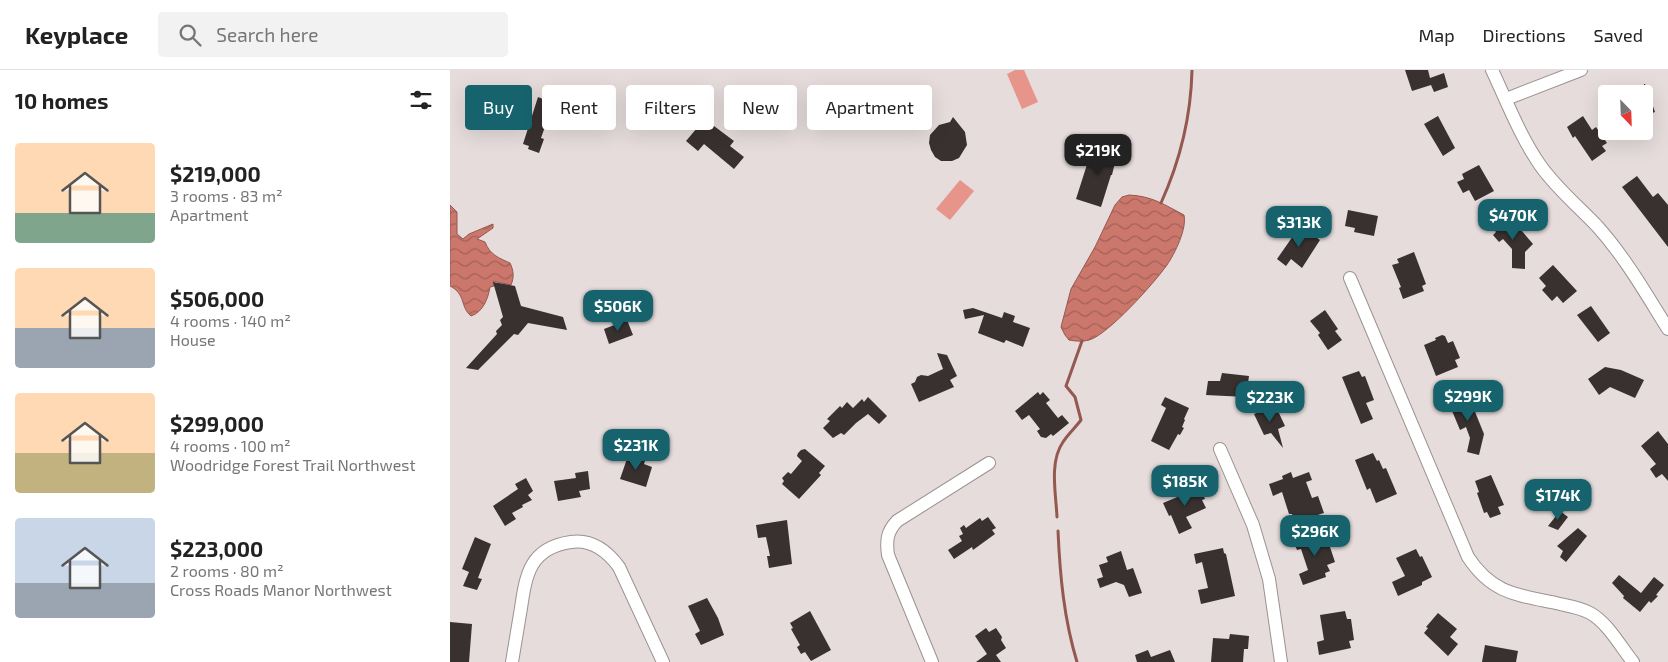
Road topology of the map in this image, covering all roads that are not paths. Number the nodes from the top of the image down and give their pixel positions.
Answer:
1 (1492, 70) edge
2 (1581, 70) edge
3 (1506, 99) junction
4 (1350, 278) dead end
5 (1668, 329) edge
6 (1220, 449) dead end
7 (988, 463) dead end
8 (512, 662) edge
9 (663, 662) edge
10 (932, 662) edge
11 (1281, 662) edge
12 (1633, 662) edge

1 - 3 street
2 - 3 street
3 - 5 street
4 - 12 street
6 - 11 street
7 - 10 street
8 - 9 street

